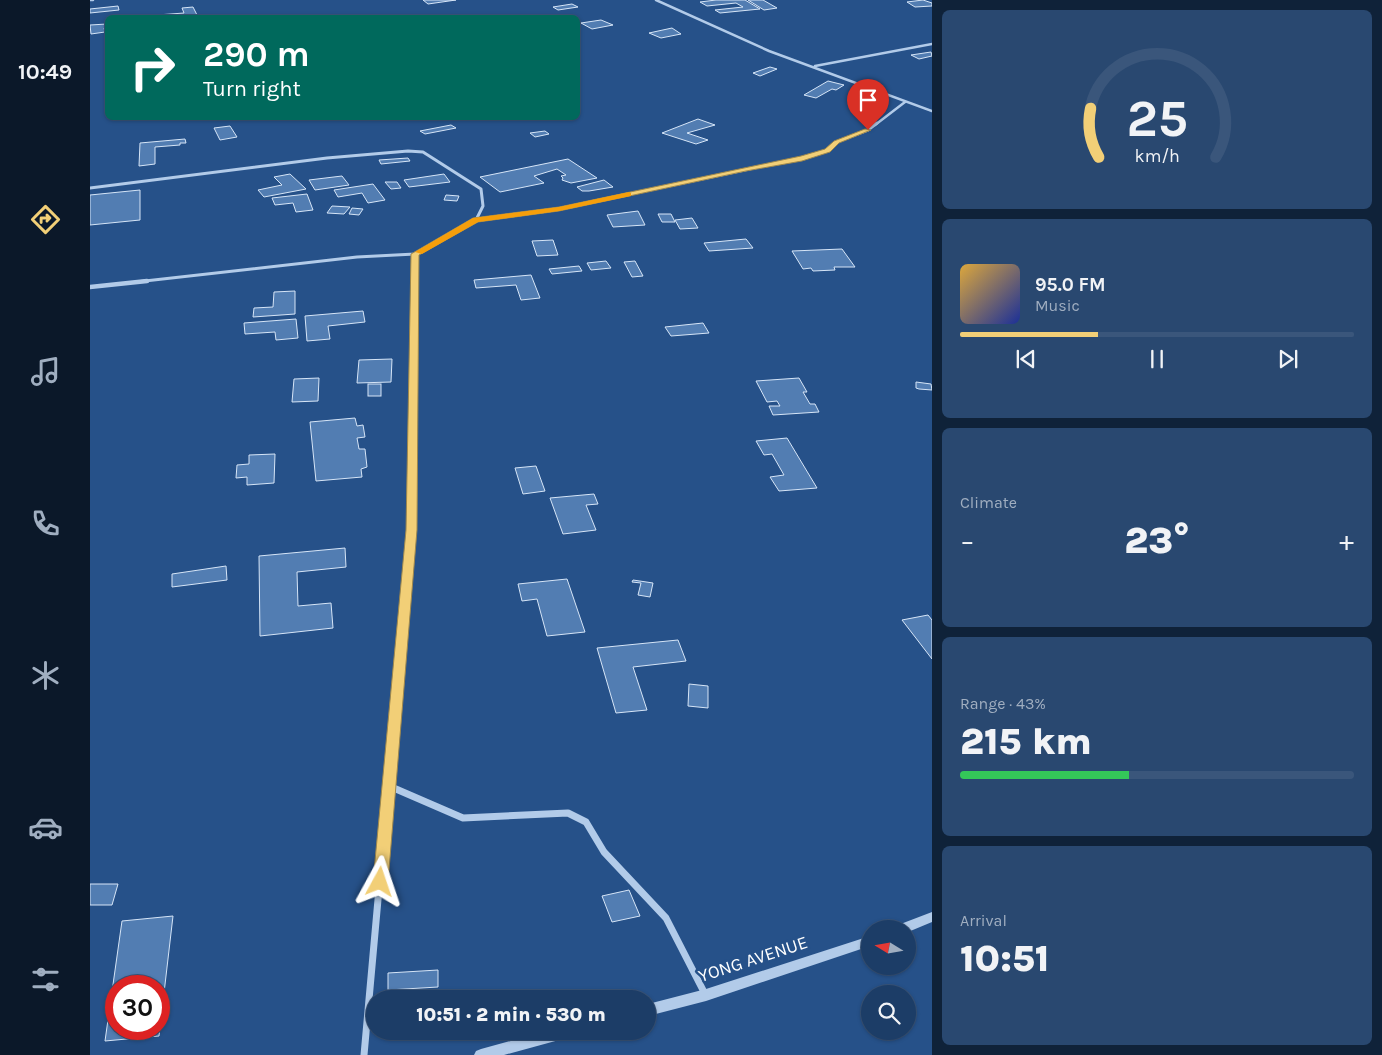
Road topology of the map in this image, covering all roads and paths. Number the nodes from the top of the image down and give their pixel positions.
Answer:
1 (656, 0) edge
2 (932, 44) edge
3 (813, 66) junction
4 (905, 102) junction
5 (932, 111) edge
6 (90, 188) edge
7 (476, 220) junction
8 (415, 254) junction
9 (90, 287) edge
10 (389, 786) junction
11 (932, 917) edge
12 (916, 923) edge
13 (861, 944) edge
14 (706, 995) junction
15 (656, 1008) edge
16 (537, 1040) edge
17 (364, 1055) edge
18 (481, 1055) edge

1 - 3 street
2 - 3 street
3 - 4 street
4 - 5 street
4 - 7 street
6 - 7 street
7 - 8 street
8 - 9 street
8 - 10 street
10 - 14 street
10 - 17 street
11 - 12 street
13 - 14 street, YONG AVENUE
14 - 15 street, YONG AVENUE
16 - 18 street

